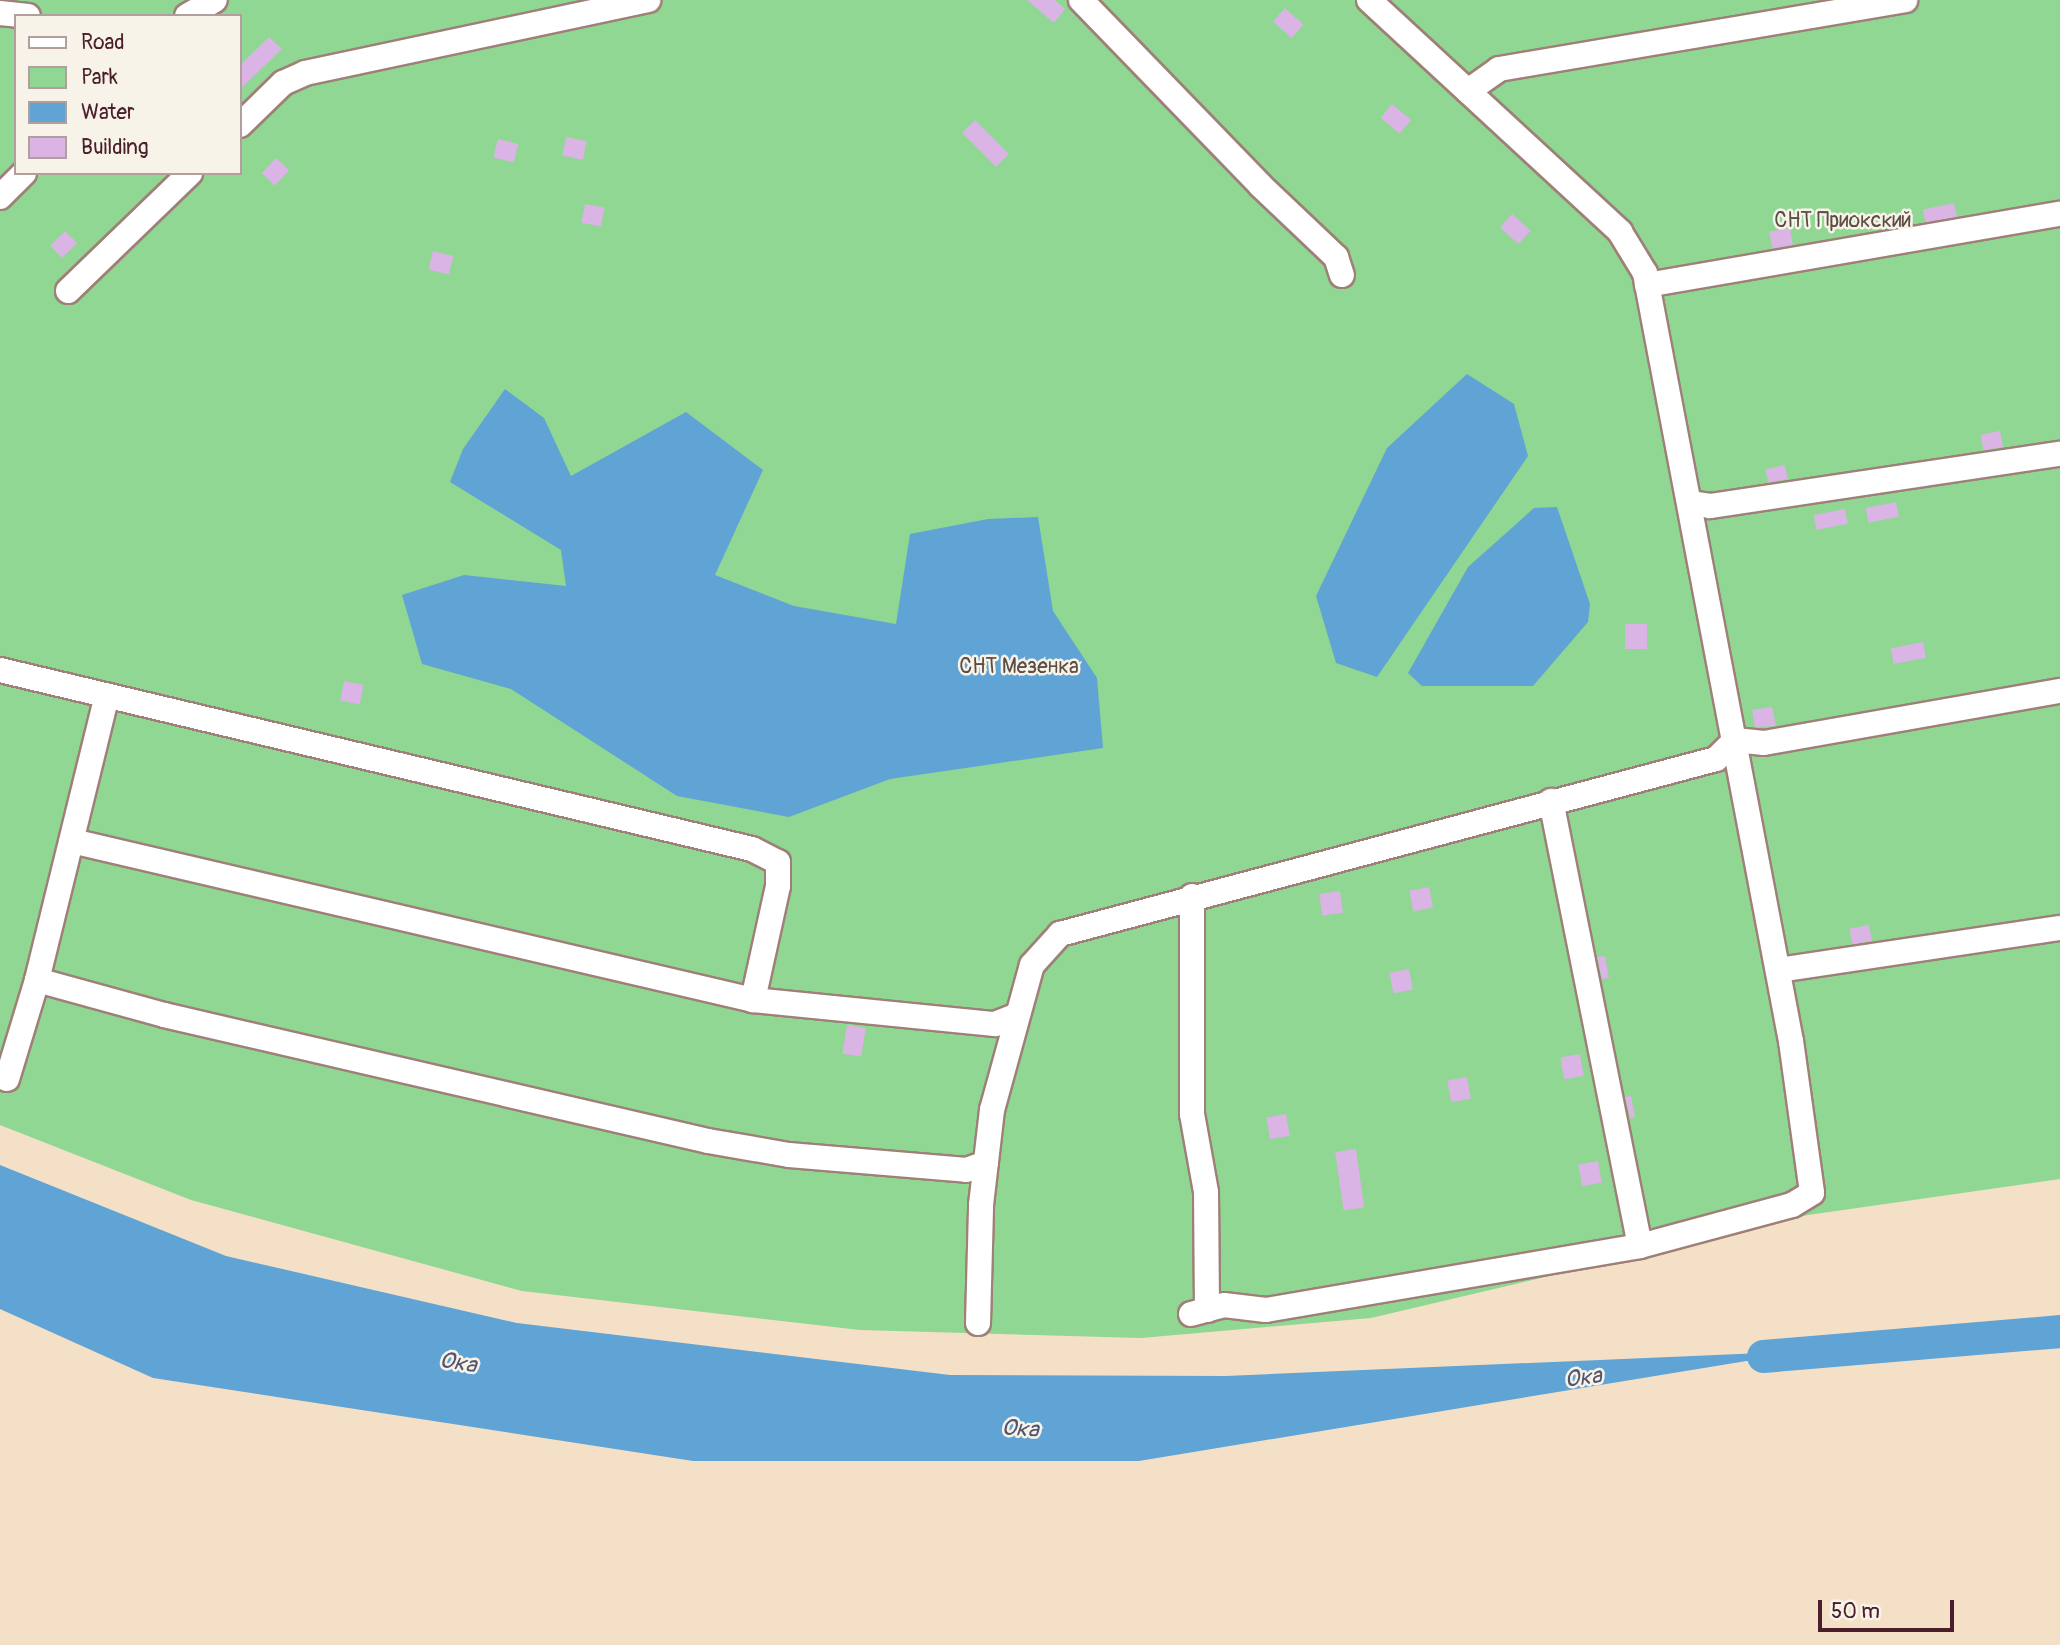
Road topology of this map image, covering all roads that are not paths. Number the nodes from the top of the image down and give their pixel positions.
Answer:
1 (215, 0) edge
2 (648, 0) edge
3 (1081, 0) edge
4 (1369, 0) edge
5 (1905, 0) edge
6 (190, 14) edge
7 (1468, 91) junction
8 (242, 123) edge
9 (22, 175) edge
10 (188, 175) edge
11 (0, 197) edge
12 (2060, 214) edge
13 (1342, 275) dead end
14 (1647, 285) junction
15 (68, 291) dead end
16 (2060, 454) edge
17 (1691, 503) junction
18 (0, 670) edge
19 (2060, 691) edge
20 (107, 695) junction
21 (1735, 740) junction
22 (1551, 800) junction
23 (72, 841) junction
24 (1192, 896) junction
25 (2060, 928) edge
26 (1778, 970) junction
27 (37, 981) junction
28 (754, 1000) junction
29 (1015, 1016) junction
30 (7, 1079) dead end
31 (986, 1163) junction
32 (1640, 1245) junction
33 (978, 1323) dead end

1 - 6 street
2 - 8 street
3 - 13 street
4 - 7 street
5 - 7 street
7 - 14 street
9 - 11 street
10 - 15 street
12 - 14 street
14 - 17 street
16 - 17 street
17 - 21 street
18 - 20 street
19 - 21 street
20 - 23 street
20 - 28 street
21 - 22 street
21 - 26 street
22 - 24 street
22 - 32 street
23 - 27 street
23 - 28 street
24 - 29 street
24 - 32 street
25 - 26 street
26 - 32 street
27 - 30 street
27 - 31 street
28 - 29 street
29 - 31 street
31 - 33 street

